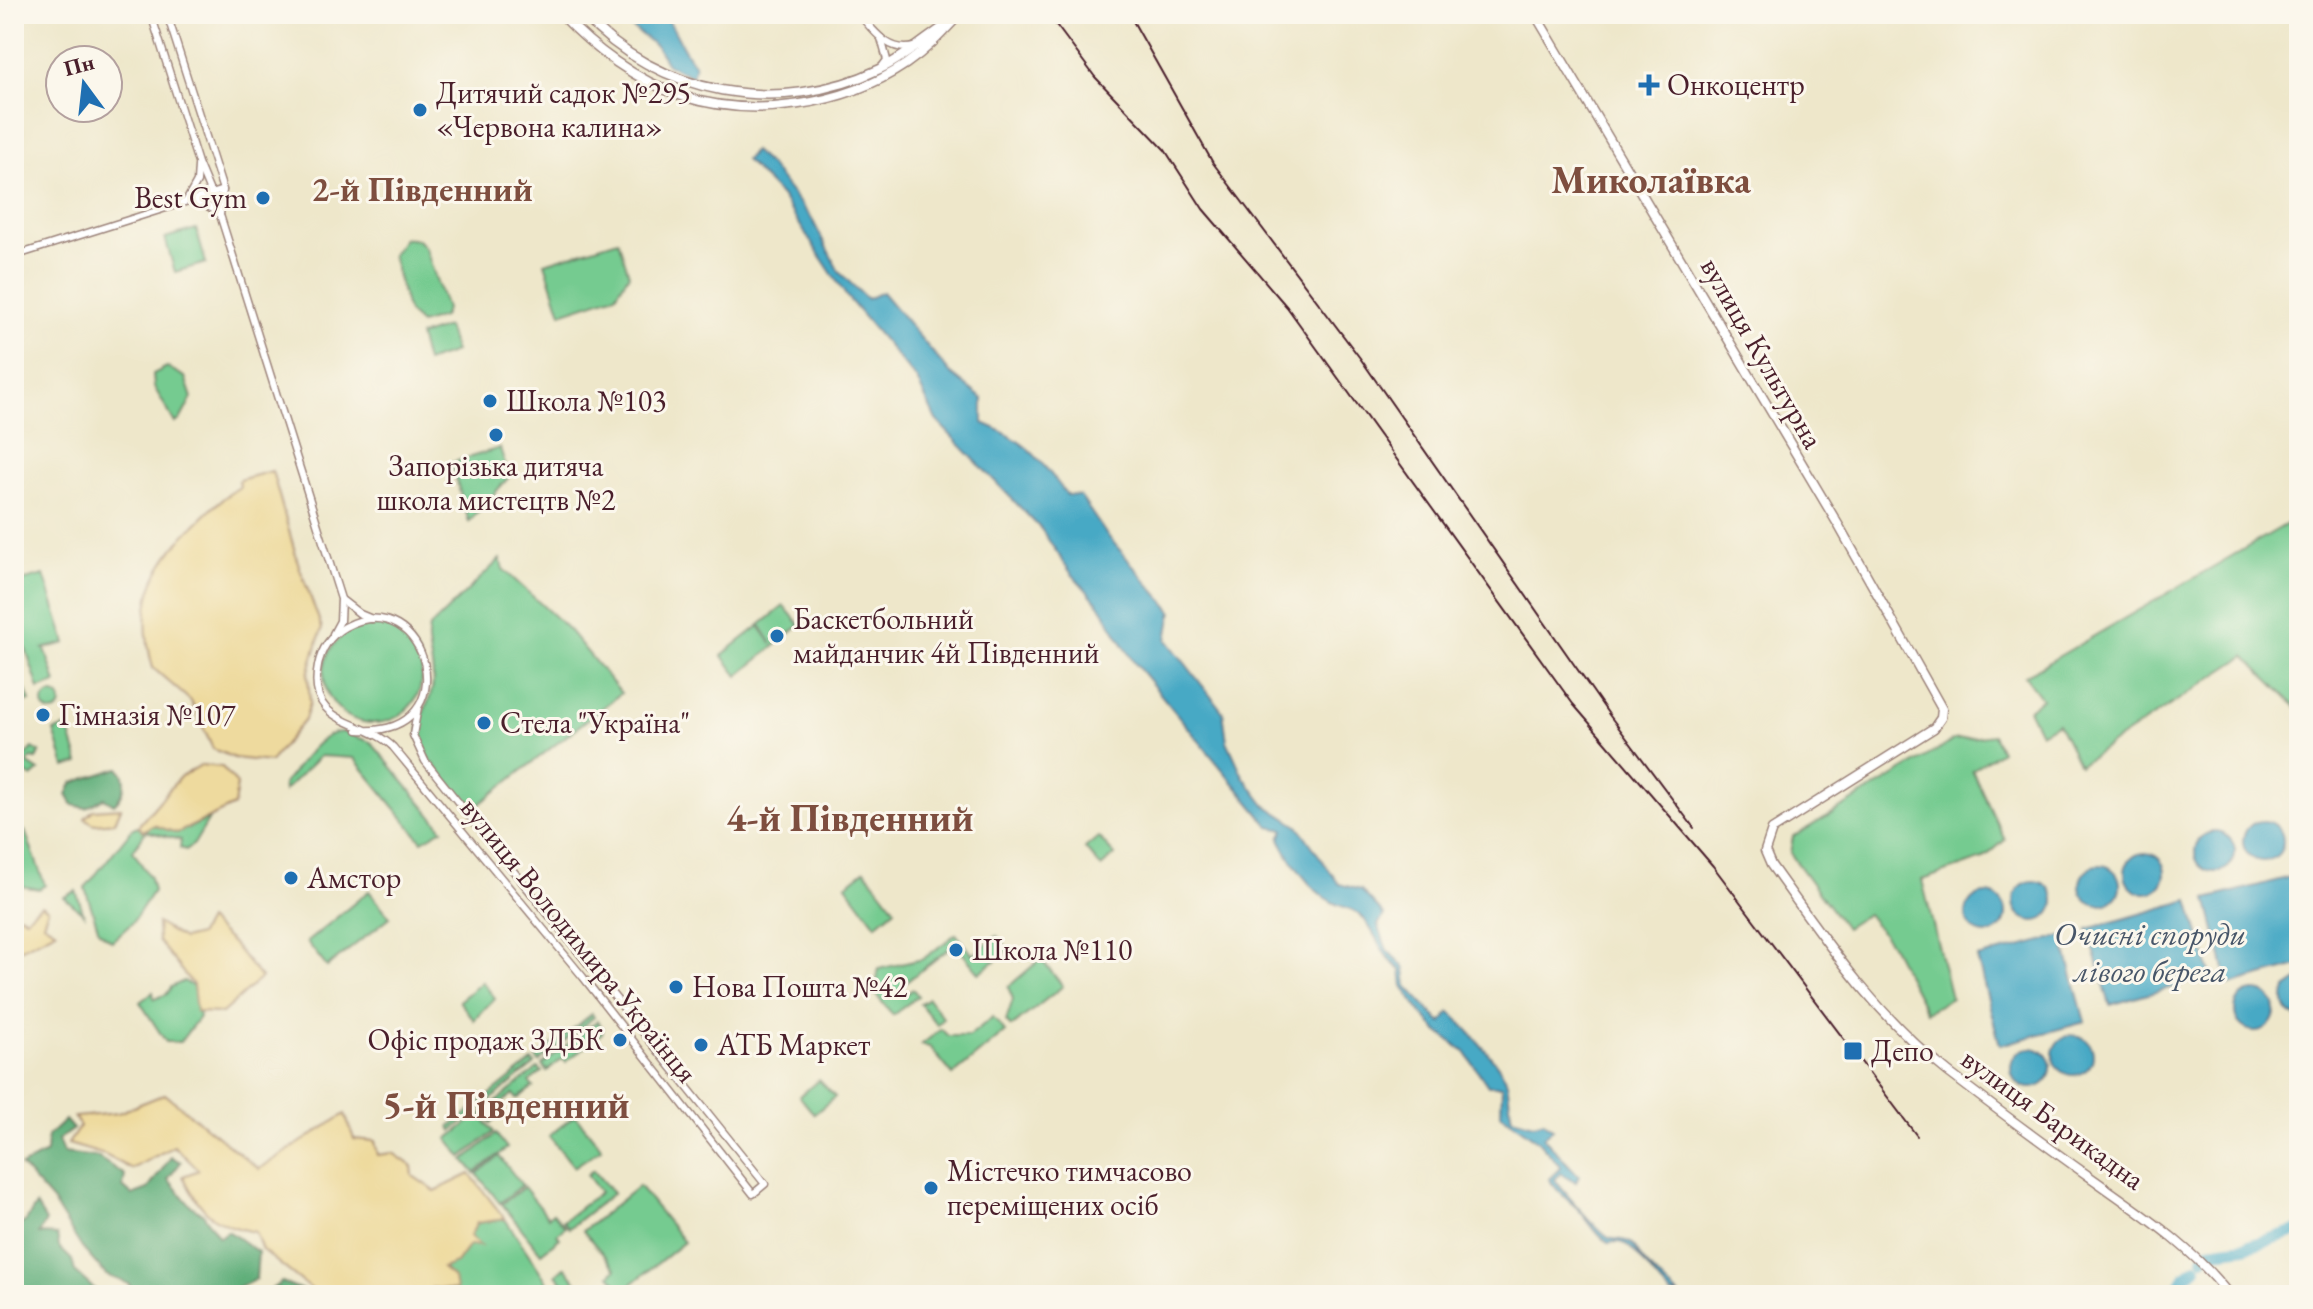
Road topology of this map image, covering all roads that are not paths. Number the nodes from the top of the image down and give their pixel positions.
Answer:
1 (151, 14) edge
2 (167, 14) edge
3 (561, 14) edge
4 (583, 14) edge
5 (859, 14) edge
6 (1535, 14) edge
7 (958, 17) edge
8 (881, 38) junction
9 (919, 45) junction
10 (879, 70) junction
11 (198, 163) junction
12 (223, 190) junction
13 (209, 194) junction
14 (186, 201) junction
15 (220, 215) junction
16 (14, 256) edge
17 (341, 599) junction
18 (384, 621) junction
19 (330, 639) junction
20 (418, 707) junction
21 (358, 730) junction
22 (1785, 821) joint
23 (2229, 1295) edge

1 - 11 street
2 - 12 street
3 - 7 main road
4 - 10 main road
5 - 8 street
6 - 22 main road, вулиця Культурна
7 - 9 main road
8 - 9 street
8 - 10 street
9 - 10 main road
11 - 13 street
11 - 14 street
12 - 13 street
12 - 15 street
13 - 14 street
13 - 15 street
14 - 15 street
14 - 16 street
15 - 17 street
17 - 18 street, вулиця Володимира Українця
17 - 19 street, вулиця Володимира Українця
18 - 19 street
18 - 20 street, вулиця Володимира Українця
19 - 21 street, вулиця Володимира Українця
20 - 21 street
20 - 21 street, вулиця Володимира Українця
22 - 23 main road, вулиця Барикадна

